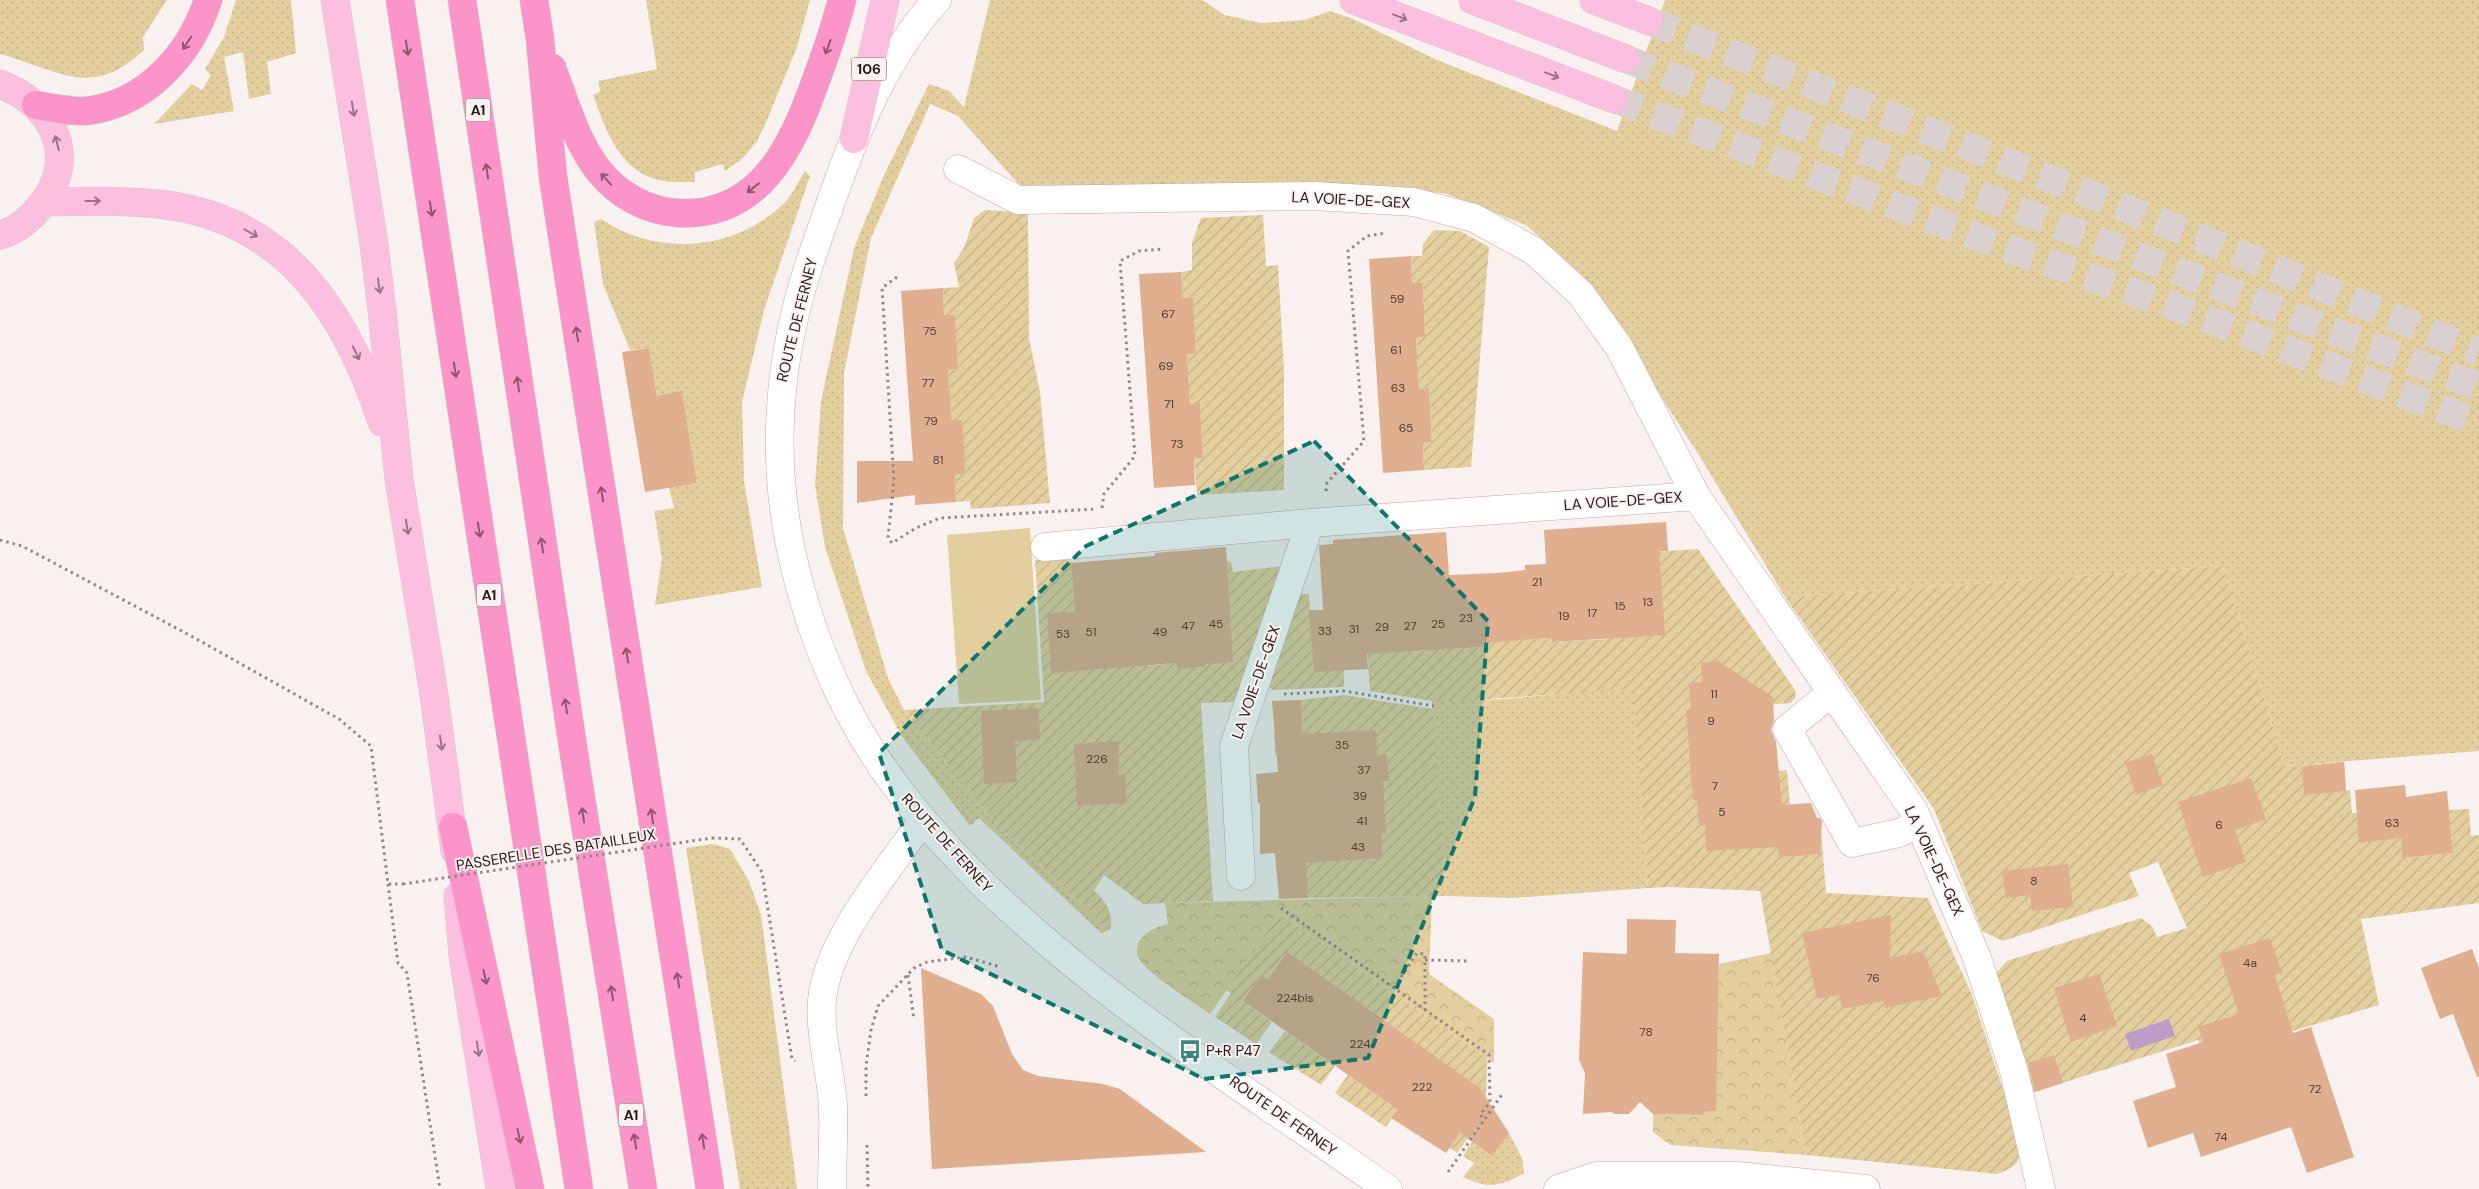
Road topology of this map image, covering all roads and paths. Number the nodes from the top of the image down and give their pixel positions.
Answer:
1 (208, 0) edge
2 (328, 0) edge
3 (336, 0) edge
4 (400, 0) edge
5 (462, 0) edge
6 (534, 0) edge
7 (842, 0) edge
8 (886, 0) edge
9 (937, 0) edge
10 (1354, 0) edge
11 (1473, 0) edge
12 (1594, 0) edge
13 (1649, 21) tunnel mouth
14 (540, 38) junction
15 (1626, 59) tunnel mouth
16 (345, 61) junction
17 (0, 84) edge
18 (1614, 99) tunnel mouth
19 (36, 105) junction
20 (854, 139) junction
21 (958, 169) dead end
22 (45, 202) junction
23 (1392, 232) dead end
24 (0, 235) edge
25 (1163, 249) dead end
26 (897, 277) dead end
27 (399, 479) junction
28 (1335, 493) dead end
29 (1696, 496) junction
30 (1102, 508) junction
31 (1112, 508) dead end
32 (1310, 523) junction
33 (0, 540) edge
34 (1045, 547) dead end
35 (1832, 692) junction
36 (1251, 696) junction
37 (1434, 706) dead end
38 (923, 820) junction
39 (1919, 823) junction
40 (453, 827) junction
41 (1240, 876) dead end
42 (388, 884) junction
43 (1281, 908) dead end
44 (1425, 960) junction
45 (1469, 961) dead end
46 (1001, 967) dead end
47 (908, 974) junction
48 (1394, 988) junction
49 (1425, 1010) junction
50 (914, 1020) dead end
51 (828, 1066) junction
52 (1503, 1094) dead end
53 (1485, 1119) junction
54 (1448, 1172) dead end
55 (440, 1189) edge
56 (500, 1189) edge
57 (530, 1189) edge
58 (579, 1189) edge
59 (643, 1189) edge
60 (710, 1189) edge
61 (832, 1189) edge
62 (1388, 1189) edge
63 (1558, 1189) edge
64 (1866, 1189) edge
65 (2041, 1189) edge

1 -> 19 highway
2 - 16 main road
3 - 16 main road
4 -> 58 highway, A1
59 -> 5 highway, A1
6 - 14 highway
7 -> 14 highway
8 - 20 main road, 106
9 - 20 street, ROUTE DE FERNEY / 106
10 -> 18 main road
11 - 15 main road
12 - 13 main road
60 -> 14 highway
16 -> 27 main road
17 - 19 main road
22 -> 19 main road
20 - 38 street, ROUTE DE FERNEY / 106
21 - 29 street, LA VOIE-DE-GEX
22 - 24 main road
22 -> 27 main road
23 - 28 path
25 - 30 path
26 - 30 path
27 -> 40 main road
29 - 32 street, LA VOIE-DE-GEX
29 - 35 street, LA VOIE-DE-GEX
30 - 31 path
32 - 34 street, LA VOIE-DE-GEX
32 - 36 street, LA VOIE-DE-GEX
33 - 42 path
35 - 39 street, LA VOIE-DE-GEX
35 - 39 street
36 - 37 path
36 - 41 street, LA VOIE-DE-GEX
38 - 51 street
38 - 62 street, ROUTE DE FERNEY / 106
39 - 65 street, LA VOIE-DE-GEX
40 -> 56 main road
40 -> 57 highway
42 - 51 path, PASSERELLE DES BATAILLEUX, bridge
42 - 55 path
43 - 48 path
44 - 45 path
44 - 48 path
44 - 49 path
46 - 47 path
47 - 50 path
47 - 51 path
48 - 49 path
49 - 53 path
51 - 61 street
52 - 53 path
53 - 54 path
63 - 64 street

